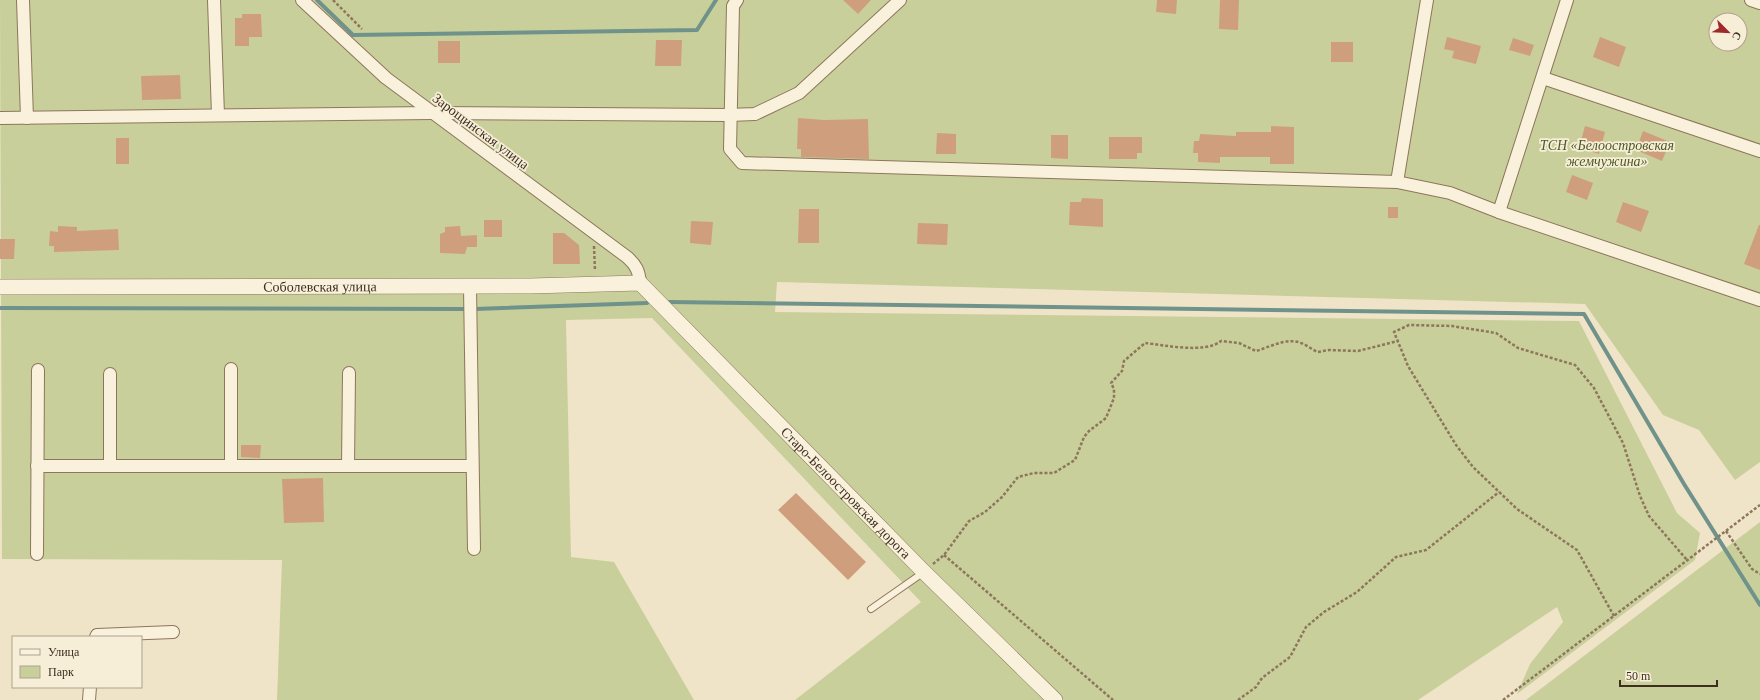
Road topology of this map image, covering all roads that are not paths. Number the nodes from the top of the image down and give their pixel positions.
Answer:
1 (23, 0) edge
2 (214, 0) edge
3 (302, 0) edge
4 (737, 0) edge
5 (900, 0) edge
6 (1427, 0) edge
7 (1567, 0) edge
8 (1751, 0) edge
9 (1760, 3) edge
10 (1543, 78) junction
11 (432, 113) junction
12 (218, 115) junction
13 (730, 115) junction
14 (0, 118) edge
15 (27, 118) junction
16 (1760, 151) edge
17 (1397, 182) junction
18 (1499, 212) junction
19 (640, 283) junction
20 (470, 286) junction
21 (0, 287) edge
22 (1760, 300) edge
23 (231, 369) dead end
24 (38, 370) dead end
25 (349, 373) dead end
26 (110, 374) dead end
27 (37, 466) junction
28 (110, 466) junction
29 (231, 466) junction
30 (348, 466) junction
31 (472, 466) junction
32 (474, 549) dead end
33 (37, 554) dead end
34 (924, 572) junction
35 (871, 609) dead end
36 (173, 632) dead end
37 (96, 636) edge
38 (90, 688) edge
39 (82, 700) edge
40 (89, 700) edge
41 (1055, 700) edge

1 - 15 street
2 - 12 street
3 - 11 street, Зарощинская улица
4 - 13 street
5 - 13 street
6 - 17 street
7 - 10 street
8 - 9 street
10 - 16 street
10 - 18 street
11 - 12 street
11 - 13 street
11 - 19 street, Зарощинская улица
12 - 15 street
13 - 17 street
14 - 15 street
17 - 18 street
18 - 22 street
19 - 20 street, Соболевская улица
19 - 34 street, Старо-Белоостровская дорога
20 - 21 street, Соболевская улица
20 - 31 street
23 - 29 street
24 - 27 street
25 - 30 street
26 - 28 street
27 - 28 street
27 - 33 street
28 - 29 street
29 - 30 street
30 - 31 street
31 - 32 street
34 - 35 lane
34 - 41 street, Старо-Белоостровская дорога
36 - 37 street
38 - 40 street
39 - 40 street

